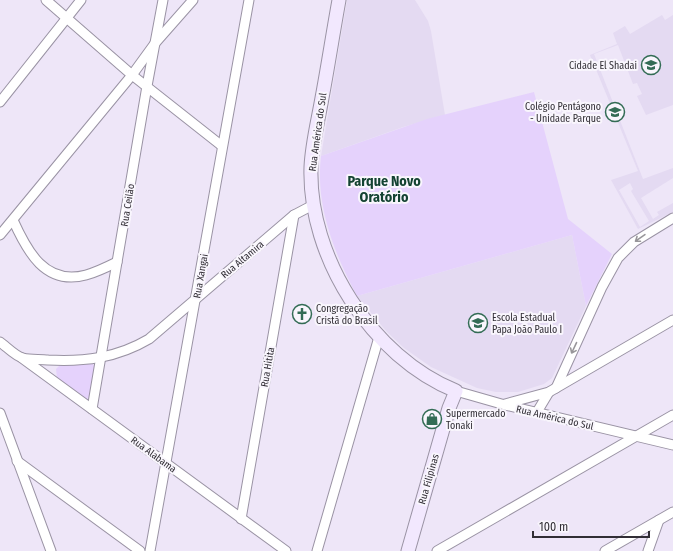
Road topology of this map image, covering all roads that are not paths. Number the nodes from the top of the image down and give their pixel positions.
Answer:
1 (46, 0) edge
2 (81, 0) edge
3 (163, 0) edge
4 (193, 0) edge
5 (249, 0) edge
6 (340, 0) edge
7 (66, 18) junction
8 (156, 42) junction
9 (132, 75) junction
10 (146, 86) junction
11 (0, 102) edge
12 (222, 146) junction
13 (313, 205) junction
14 (294, 215) junction
15 (673, 218) edge
16 (13, 220) junction
17 (0, 235) edge
18 (117, 262) junction
19 (196, 297) junction
20 (673, 320) edge
21 (380, 337) junction
22 (0, 342) edge
23 (102, 357) junction
24 (22, 358) junction
25 (443, 386) junction
26 (552, 390) junction
27 (456, 391) junction
28 (505, 405) junction
29 (449, 408) junction
30 (92, 409) junction
31 (537, 412) junction
32 (0, 413) edge
33 (673, 415) edge
34 (636, 436) junction
35 (673, 445) edge
36 (18, 461) junction
37 (166, 463) junction
38 (673, 512) edge
39 (241, 519) junction
40 (659, 520) junction
41 (51, 551) edge
42 (140, 551) edge
43 (150, 551) edge
44 (286, 551) edge
45 (317, 551) edge
46 (408, 551) edge
47 (437, 551) edge
48 (605, 551) edge
49 (648, 551) edge

1 - 7 street
2 - 7 street
3 - 8 street, Rua Ceilão
4 - 8 street
5 - 12 street, Rua Xangai
6 - 13 main road, Rua América do Sul
7 - 9 street
7 - 11 street
8 - 9 street
8 - 10 street, Rua Ceilão
9 - 10 street
9 - 16 street
10 - 12 street
10 - 18 street, Rua Ceilão
12 - 19 street, Rua Xangai
13 - 14 street, Rua Altamira
13 - 21 main road, Rua América do Sul
14 - 19 street, Rua Altamira
14 - 39 street, Rua Hitita
15 -> 26 street
16 - 17 street
16 - 18 street
18 - 23 street, Rua Ceilão
19 - 23 street, Rua Altamira
19 - 37 street, Rua Xangai
20 - 26 street
21 - 25 main road, Rua América do Sul
21 - 45 street
22 - 24 street
23 - 24 street, Rua Altamira
23 - 30 street, Rua Ceilão
24 - 30 street, Rua Alabama
25 - 27 main road, Rua América do Sul
25 - 29 main road
26 - 28 street
26 - 31 street
27 - 28 street, Rua América do Sul
27 - 29 main road, Rua Filipinas
28 - 31 street, Rua América do Sul
29 - 46 main road, Rua Filipinas
30 - 37 street, Rua Alabama
31 - 34 street, Rua América do Sul
32 - 36 street
33 - 34 street
34 - 35 street, Rua América do Sul
34 - 47 street
36 - 41 street
36 - 42 street
37 - 39 street, Rua Alabama
37 - 43 street, Rua Xangai
38 - 40 street
39 - 44 street, Rua Alabama
40 - 48 street
40 - 49 street

